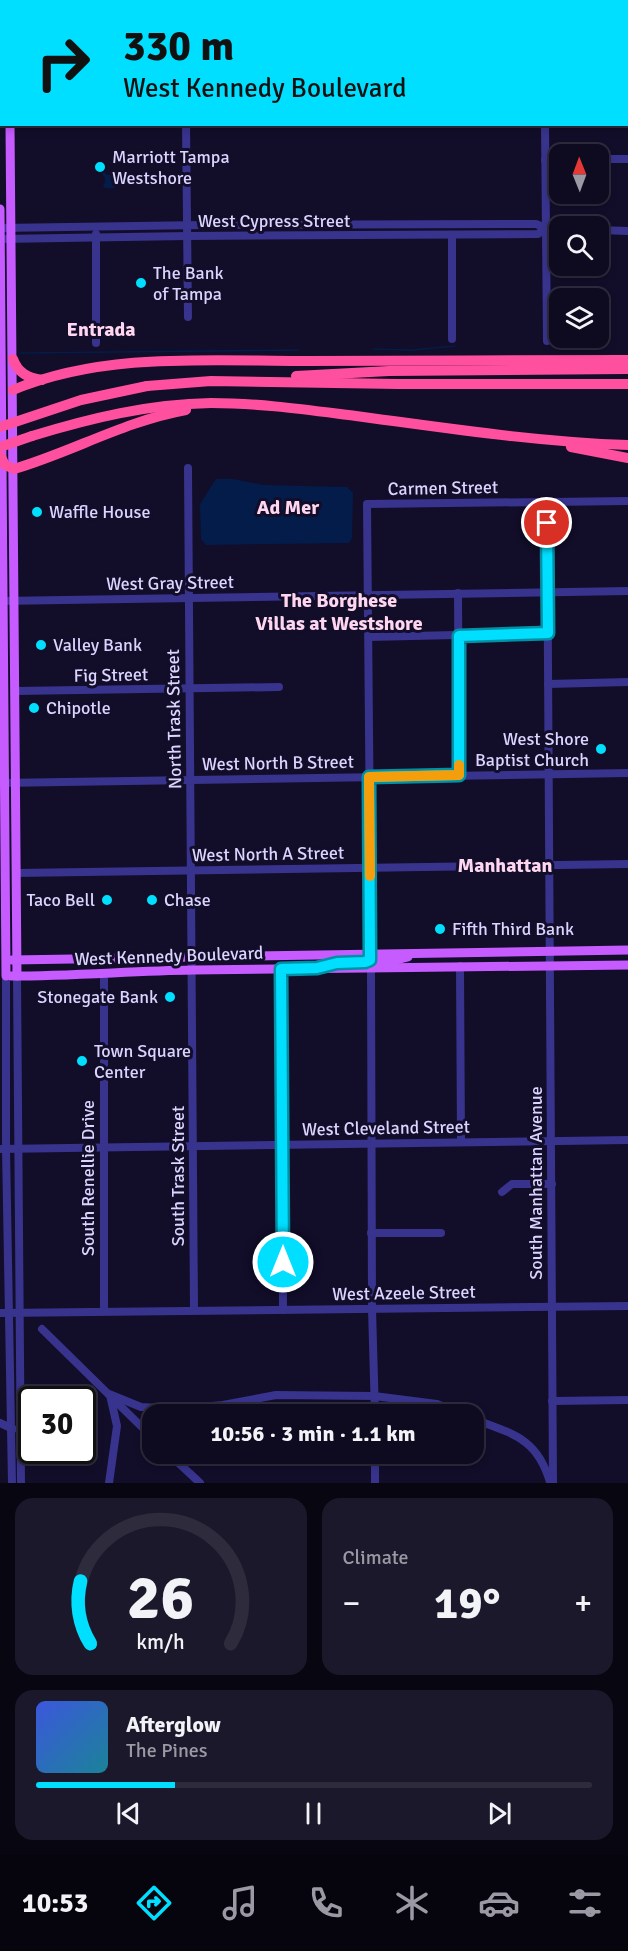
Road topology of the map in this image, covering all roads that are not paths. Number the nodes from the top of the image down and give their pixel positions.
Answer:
1 (10, 126) edge
2 (186, 126) edge
3 (545, 126) edge
4 (609, 159) edge
5 (628, 159) edge
6 (545, 160) junction
7 (549, 160) edge
8 (0, 209) edge
9 (463, 224) junction
10 (188, 225) junction
11 (95, 226) junction
12 (0, 228) edge
13 (11, 228) junction
14 (546, 228) junction
15 (609, 230) edge
16 (628, 231) edge
17 (188, 236) junction
18 (452, 236) junction
19 (97, 237) junction
20 (0, 239) edge
21 (11, 239) junction
22 (188, 317) dead end
23 (452, 339) dead end
24 (547, 341) dead end
25 (96, 343) dead end
26 (13, 359) junction
27 (628, 360) edge
28 (628, 369) edge
29 (43, 380) junction
30 (227, 381) junction
31 (628, 384) edge
32 (13, 390) junction
33 (1, 397) edge
34 (280, 407) junction
35 (0, 427) edge
36 (533, 439) junction
37 (628, 445) edge
38 (1, 452) edge
39 (628, 458) edge
40 (188, 468) dead end
41 (14, 469) junction
42 (628, 501) edge
43 (546, 502) junction
44 (628, 591) edge
45 (548, 592) junction
46 (458, 593) junction
47 (368, 595) junction
48 (188, 598) junction
49 (15, 600) junction
50 (2, 601) edge
51 (548, 633) junction
52 (459, 636) junction
53 (369, 637) junction
54 (628, 682) edge
55 (548, 684) junction
56 (279, 687) dead end
57 (189, 688) junction
58 (16, 691) junction
59 (628, 773) edge
60 (459, 775) junction
61 (549, 775) junction
62 (369, 777) junction
63 (190, 779) junction
64 (2, 783) edge
65 (17, 783) junction
66 (628, 864) edge
67 (550, 865) junction
68 (370, 868) junction
69 (190, 870) junction
70 (16, 873) junction
71 (628, 950) edge
72 (550, 951) junction
73 (416, 953) junction
74 (371, 954) junction
75 (190, 957) junction
76 (2, 960) edge
77 (17, 960) junction
78 (628, 965) edge
79 (460, 966) junction
80 (549, 966) junction
81 (371, 967) junction
82 (317, 968) junction
83 (281, 969) junction
84 (190, 970) junction
85 (104, 973) junction
86 (3, 976) edge
87 (17, 976) junction
88 (628, 1140) edge
89 (552, 1141) junction
90 (461, 1142) junction
91 (282, 1144) junction
92 (371, 1144) junction
93 (193, 1146) junction
94 (103, 1148) junction
95 (3, 1149) edge
96 (17, 1149) junction
97 (552, 1184) junction
98 (502, 1192) dead end
99 (371, 1233) junction
100 (441, 1233) dead end
101 (628, 1306) edge
102 (551, 1307) junction
103 (372, 1309) junction
104 (194, 1310) junction
105 (283, 1310) junction
106 (104, 1311) junction
107 (4, 1313) edge
108 (20, 1313) junction
109 (42, 1329) dead end
110 (20, 1386) edge
111 (109, 1394) junction
112 (375, 1396) junction
113 (628, 1400) edge
114 (552, 1401) junction
115 (228, 1404) edge
116 (375, 1404) edge
117 (437, 1404) edge
118 (142, 1407) edge
119 (0, 1423) edge
120 (484, 1423) edge
121 (10, 1427) junction
122 (142, 1427) edge
123 (18, 1431) edge
124 (21, 1464) edge
125 (180, 1464) edge
126 (375, 1464) edge
127 (12, 1483) edge
128 (21, 1483) edge
129 (109, 1483) edge
130 (200, 1483) edge
131 (375, 1483) edge
132 (552, 1483) edge

1 - 13 main road
2 - 10 street
3 - 6 street
4 - 5 street
6 - 7 street
6 - 14 street
8 - 12 main road
9 - 10 street, West Cypress Street
9 - 14 street, West Cypress Street
9 - 18 street
10 - 11 street, West Cypress Street
10 - 17 street
11 - 13 street, West Cypress Street
11 - 19 street
12 - 13 street, West Cypress Street
12 - 20 main road
13 - 21 main road
14 - 18 street, West Cypress Street
14 - 24 street
15 - 16 street
17 - 18 street, West Cypress Street
17 - 19 street, West Cypress Street
17 - 22 street
18 - 23 street
19 - 21 street, West Cypress Street
19 - 25 street
20 - 21 street, West Cypress Street
20 - 33 main road
21 - 26 main road
26 - 29 highway
26 - 32 main road
27 - 29 highway
28 - 30 highway
29 - 32 highway
30 - 31 highway
30 - 35 highway, bridge
32 - 33 street
32 - 41 main road
33 - 38 main road
34 - 36 highway
34 - 38 highway, bridge
34 - 41 highway
36 - 37 highway
36 - 39 highway
38 - 41 highway
38 - 50 main road
40 - 48 street, North Trask Street
41 - 49 main road
42 - 43 street, Carmen Street
43 - 45 street, South Manhattan Avenue
43 - 47 street, Carmen Street
44 - 45 street, West Gray Street
45 - 46 street, West Gray Street
45 - 51 street, South Manhattan Avenue
46 - 47 street, West Gray Street
46 - 52 street
47 - 48 street, West Gray Street
47 - 53 street
48 - 49 street, West Gray Street
48 - 57 street, North Trask Street
49 - 50 street, West Gray Street
49 - 58 main road
50 - 64 main road
51 - 52 street
51 - 55 street, South Manhattan Avenue
52 - 53 street
52 - 60 street
53 - 62 street
54 - 55 street
55 - 61 street, South Manhattan Avenue
56 - 57 street, Fig Street
57 - 58 street, Fig Street
57 - 63 street, North Trask Street
58 - 65 main road
59 - 61 street, West North B Street
60 - 61 street, West North B Street
60 - 62 street, West North B Street
61 - 67 street, South Manhattan Avenue
62 - 63 street, West North B Street
62 - 68 street
63 - 65 street, West North B Street
63 - 69 street, North Trask Street
64 - 65 street, West North B Street
64 - 76 main road
65 - 70 main road
66 - 67 street, West North A Street
67 - 68 street, West North A Street
67 - 72 street, South Manhattan Avenue
68 - 69 street, West North A Street
68 - 74 street
69 - 70 street, West North A Street
69 - 75 street, North Trask Street
70 - 77 main road
71 - 72 main road, West Kennedy Boulevard
72 - 73 main road, West Kennedy Boulevard
72 - 80 street, South Manhattan Avenue
73 - 74 main road, West Kennedy Boulevard
73 - 81 main road
74 - 75 main road, West Kennedy Boulevard
74 - 82 main road
75 - 77 main road, West Kennedy Boulevard
75 - 84 street, North Trask Street
76 - 77 main road, West Kennedy Boulevard
76 - 86 main road
77 - 87 main road
78 - 80 main road, West Kennedy Boulevard
79 - 80 main road, West Kennedy Boulevard
79 - 81 main road, West Kennedy Boulevard
79 - 90 street
80 - 89 street, South Manhattan Avenue
81 - 82 main road, West Kennedy Boulevard
81 - 92 street
82 - 83 main road, West Kennedy Boulevard
83 - 84 main road, West Kennedy Boulevard
83 - 91 street
84 - 85 main road, West Kennedy Boulevard
84 - 93 street, South Trask Street
85 - 87 main road, West Kennedy Boulevard
85 - 94 street, South Renellie Drive
86 - 87 main road, West Kennedy Boulevard
86 - 95 street
87 - 96 street
88 - 89 street, West Cleveland Street
89 - 90 street, West Cleveland Street
89 - 97 street, South Manhattan Avenue
90 - 92 street, West Cleveland Street
91 - 92 street, West Cleveland Street
91 - 93 street, West Cleveland Street
91 - 105 street
92 - 99 street
93 - 94 street, West Cleveland Street
93 - 104 street, South Trask Street
94 - 96 street, West Cleveland Street
94 - 106 street, South Renellie Drive
95 - 96 street, West Cleveland Street
95 - 107 street
96 - 108 street
97 - 98 street
97 - 102 street, South Manhattan Avenue
99 - 100 street
99 - 103 street
101 - 102 street, West Azeele Street
102 - 103 street, West Azeele Street
102 - 114 street, South Manhattan Avenue
103 - 105 street, West Azeele Street
103 - 112 street
104 - 105 street, West Azeele Street
104 - 106 street, West Azeele Street
106 - 108 street, West Azeele Street
107 - 108 street, West Azeele Street
107 - 121 street
108 - 110 street
109 - 111 street
111 - 118 street
111 - 122 street
111 - 129 street
112 - 115 street
112 - 116 street
112 - 117 street
113 - 114 street
114 - 132 street, South Manhattan Avenue
119 - 121 street
120 - 132 street
121 - 123 street
121 - 127 street
124 - 128 street
125 - 130 street
126 - 131 street

